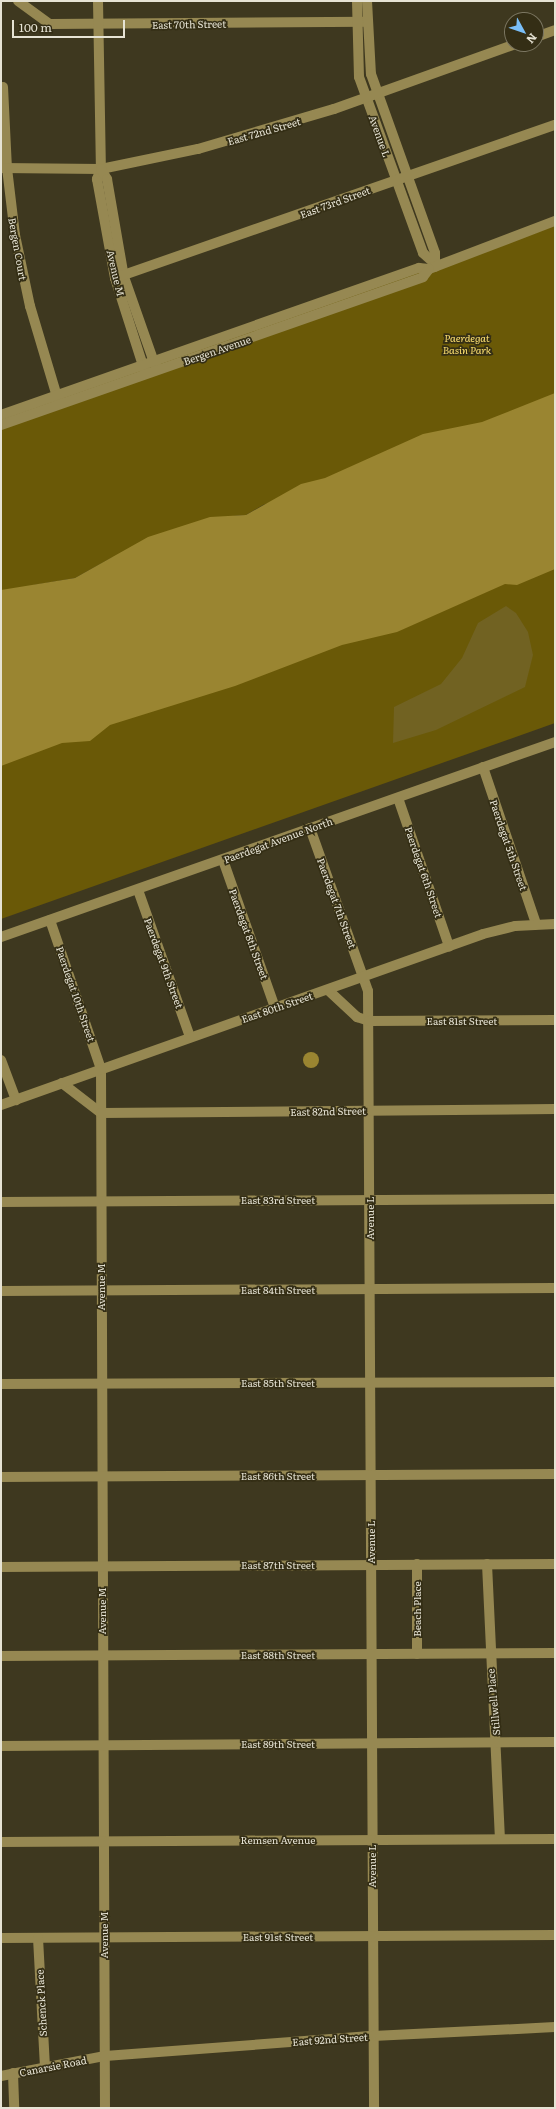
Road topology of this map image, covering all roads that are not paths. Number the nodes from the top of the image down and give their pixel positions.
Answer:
1 (18, 1) edge
2 (98, 1) edge
3 (356, 1) edge
4 (367, 1) edge
5 (362, 22) junction
6 (98, 25) junction
7 (555, 30) edge
8 (544, 34) edge
9 (504, 48) edge
10 (3, 87) dead end
11 (377, 93) junction
12 (366, 97) junction
13 (555, 125) edge
14 (4, 168) edge
15 (100, 169) junction
16 (408, 177) junction
17 (397, 181) junction
18 (555, 221) edge
19 (432, 266) junction
20 (120, 277) junction
21 (156, 367) junction
22 (145, 371) junction
23 (59, 401) junction
24 (1, 416) edge
25 (1, 425) edge
26 (555, 742) edge
27 (483, 767) junction
28 (398, 798) junction
29 (310, 828) junction
30 (223, 860) junction
31 (138, 890) junction
32 (50, 920) junction
33 (536, 924) junction
34 (555, 924) edge
35 (1, 937) edge
36 (450, 946) junction
37 (363, 977) junction
38 (328, 990) junction
39 (276, 1008) junction
40 (555, 1020) edge
41 (369, 1021) junction
42 (190, 1037) junction
43 (1, 1060) edge
44 (101, 1069) junction
45 (62, 1083) junction
46 (16, 1100) junction
47 (1, 1105) edge
48 (369, 1110) junction
49 (555, 1110) edge
50 (101, 1114) junction
51 (555, 1199) edge
52 (370, 1200) junction
53 (100, 1201) junction
54 (1, 1202) edge
55 (555, 1288) edge
56 (370, 1289) junction
57 (1, 1291) edge
58 (101, 1291) junction
59 (370, 1382) junction
60 (555, 1382) edge
61 (1, 1384) edge
62 (101, 1384) junction
63 (555, 1474) edge
64 (371, 1475) junction
65 (1, 1477) edge
66 (102, 1477) junction
67 (372, 1564) junction
68 (417, 1564) junction
69 (487, 1564) junction
70 (555, 1564) edge
71 (102, 1566) junction
72 (1, 1567) edge
73 (555, 1653) edge
74 (371, 1654) junction
75 (417, 1654) junction
76 (490, 1654) junction
77 (1, 1656) edge
78 (103, 1656) junction
79 (496, 1742) junction
80 (555, 1742) edge
81 (372, 1744) junction
82 (103, 1745) junction
83 (1, 1746) edge
84 (500, 1839) junction
85 (555, 1839) edge
86 (372, 1840) junction
87 (104, 1841) junction
88 (1, 1842) edge
89 (555, 1935) edge
90 (372, 1936) junction
91 (1, 1938) edge
92 (38, 1938) junction
93 (104, 1938) junction
94 (555, 2027) edge
95 (373, 2036) junction
96 (105, 2056) junction
97 (45, 2068) junction
98 (13, 2074) junction
99 (1, 2076) edge
100 (14, 2108) edge
101 (105, 2108) edge
102 (374, 2108) edge

1 - 6 street, East 70th Street
2 - 6 street, Avenue M
3 - 5 street, Avenue L
4 - 5 street, Avenue L
5 - 6 street, East 70th Street
5 - 11 street, Avenue L
5 - 12 street, Avenue L
6 - 15 street, Avenue M
7 - 8 street
9 - 11 street, East 72nd Street
10 - 14 street, Bergen Court
11 - 12 street, East 72nd Street
11 - 16 street, Avenue L
12 - 15 street, East 72nd Street
12 - 17 street, Avenue L
13 - 16 street, East 73rd Street
14 - 15 street, East 72nd Street
14 - 23 street, Bergen Court
15 - 20 street, Avenue M
16 - 17 street, East 73rd Street
16 - 19 street, Avenue L
17 - 19 street, Avenue L
17 - 20 street, East 73rd Street
18 - 19 street, Bergen Avenue
19 - 21 street, Bergen Avenue
20 - 21 street, Avenue M
20 - 22 street, Avenue M
21 - 22 street, Bergen Avenue
22 - 23 street, Bergen Avenue
23 - 24 street, Bergen Avenue
23 - 25 street, Bergen Avenue
26 - 27 street, Paerdegat Avenue North
27 - 28 street, Paerdegat Avenue North
27 - 33 street, Paerdegat 5th Street
28 - 29 street, Paerdegat Avenue North
28 - 36 street, Paerdegat 6th Street
29 - 30 street, Paerdegat Avenue North
29 - 37 street, Paerdegat 7th Street
30 - 31 street, Paerdegat Avenue North
30 - 39 street, Paerdegat 8th Street
31 - 32 street, Paerdegat Avenue North
31 - 42 street, Paerdegat 9th Street
32 - 35 street, Paerdegat Avenue North
32 - 44 street, Paerdegat 10th Street
33 - 34 street, East 80th Street
33 - 36 street, East 80th Street
36 - 37 street, East 80th Street
37 - 38 street, East 80th Street
37 - 41 street, Avenue L
38 - 39 street, East 80th Street
38 - 41 street
39 - 42 street, East 80th Street
40 - 41 street, East 81st Street
41 - 48 street, Avenue L
42 - 44 street, East 80th Street
43 - 46 street
44 - 45 street, East 80th Street
44 - 50 street, Avenue M
45 - 46 street, East 80th Street
45 - 50 street
46 - 47 street, East 80th Street
48 - 49 street, East 82nd Street
48 - 50 street, East 82nd Street
48 - 52 street, Avenue L
50 - 53 street, Avenue M
51 - 52 street, East 83rd Street
52 - 53 street, East 83rd Street
52 - 56 street, Avenue L
53 - 54 street, East 83rd Street
53 - 58 street, Avenue M
55 - 56 street, East 84th Street
56 - 58 street, East 84th Street
56 - 59 street, Avenue L
57 - 58 street, East 84th Street
58 - 62 street, Avenue M
59 - 60 street, East 85th Street
59 - 62 street, East 85th Street
59 - 64 street, Avenue L
61 - 62 street, East 85th Street
62 - 66 street, Avenue M
63 - 64 street, East 86th Street
64 - 66 street, East 86th Street
64 - 67 street, Avenue L
65 - 66 street, East 86th Street
66 - 71 street, Avenue M
67 - 68 street, East 87th Street
67 - 71 street, East 87th Street
67 - 74 street, Avenue L
68 - 69 street, East 87th Street
68 - 75 street, Beach Place
69 - 70 street, East 87th Street
69 - 76 street, Stillwell Place
71 - 72 street, East 87th Street
71 - 78 street, Avenue M
73 - 76 street, East 88th Street
74 - 75 street, East 88th Street
74 - 78 street, East 88th Street
74 - 81 street, Avenue L
75 - 76 street, East 88th Street
76 - 79 street, Stillwell Place
77 - 78 street, East 88th Street
78 - 82 street, Avenue M
79 - 80 street, East 89th Street
79 - 81 street, East 89th Street
79 - 84 street, Stillwell Place
81 - 82 street, East 89th Street
81 - 86 street, Avenue L
82 - 83 street, East 89th Street
82 - 87 street, Avenue M
84 - 85 street, Remsen Avenue
84 - 86 street, Remsen Avenue
86 - 87 street, Remsen Avenue
86 - 90 street, Avenue L
87 - 88 street, Remsen Avenue
87 - 93 street, Avenue M
89 - 90 street, East 91st Street
90 - 93 street, East 91st Street
90 - 95 street, Avenue L
91 - 92 street, East 91st Street
92 - 93 street, East 91st Street
92 - 97 street, Schenck Place
93 - 96 street, Avenue M
94 - 95 street, East 92nd Street
95 - 96 street, East 92nd Street
95 - 102 street, Avenue L
96 - 97 street, Canarsie Road
96 - 101 street, Avenue M
97 - 98 street, Canarsie Road
98 - 99 street, Canarsie Road
98 - 100 street

